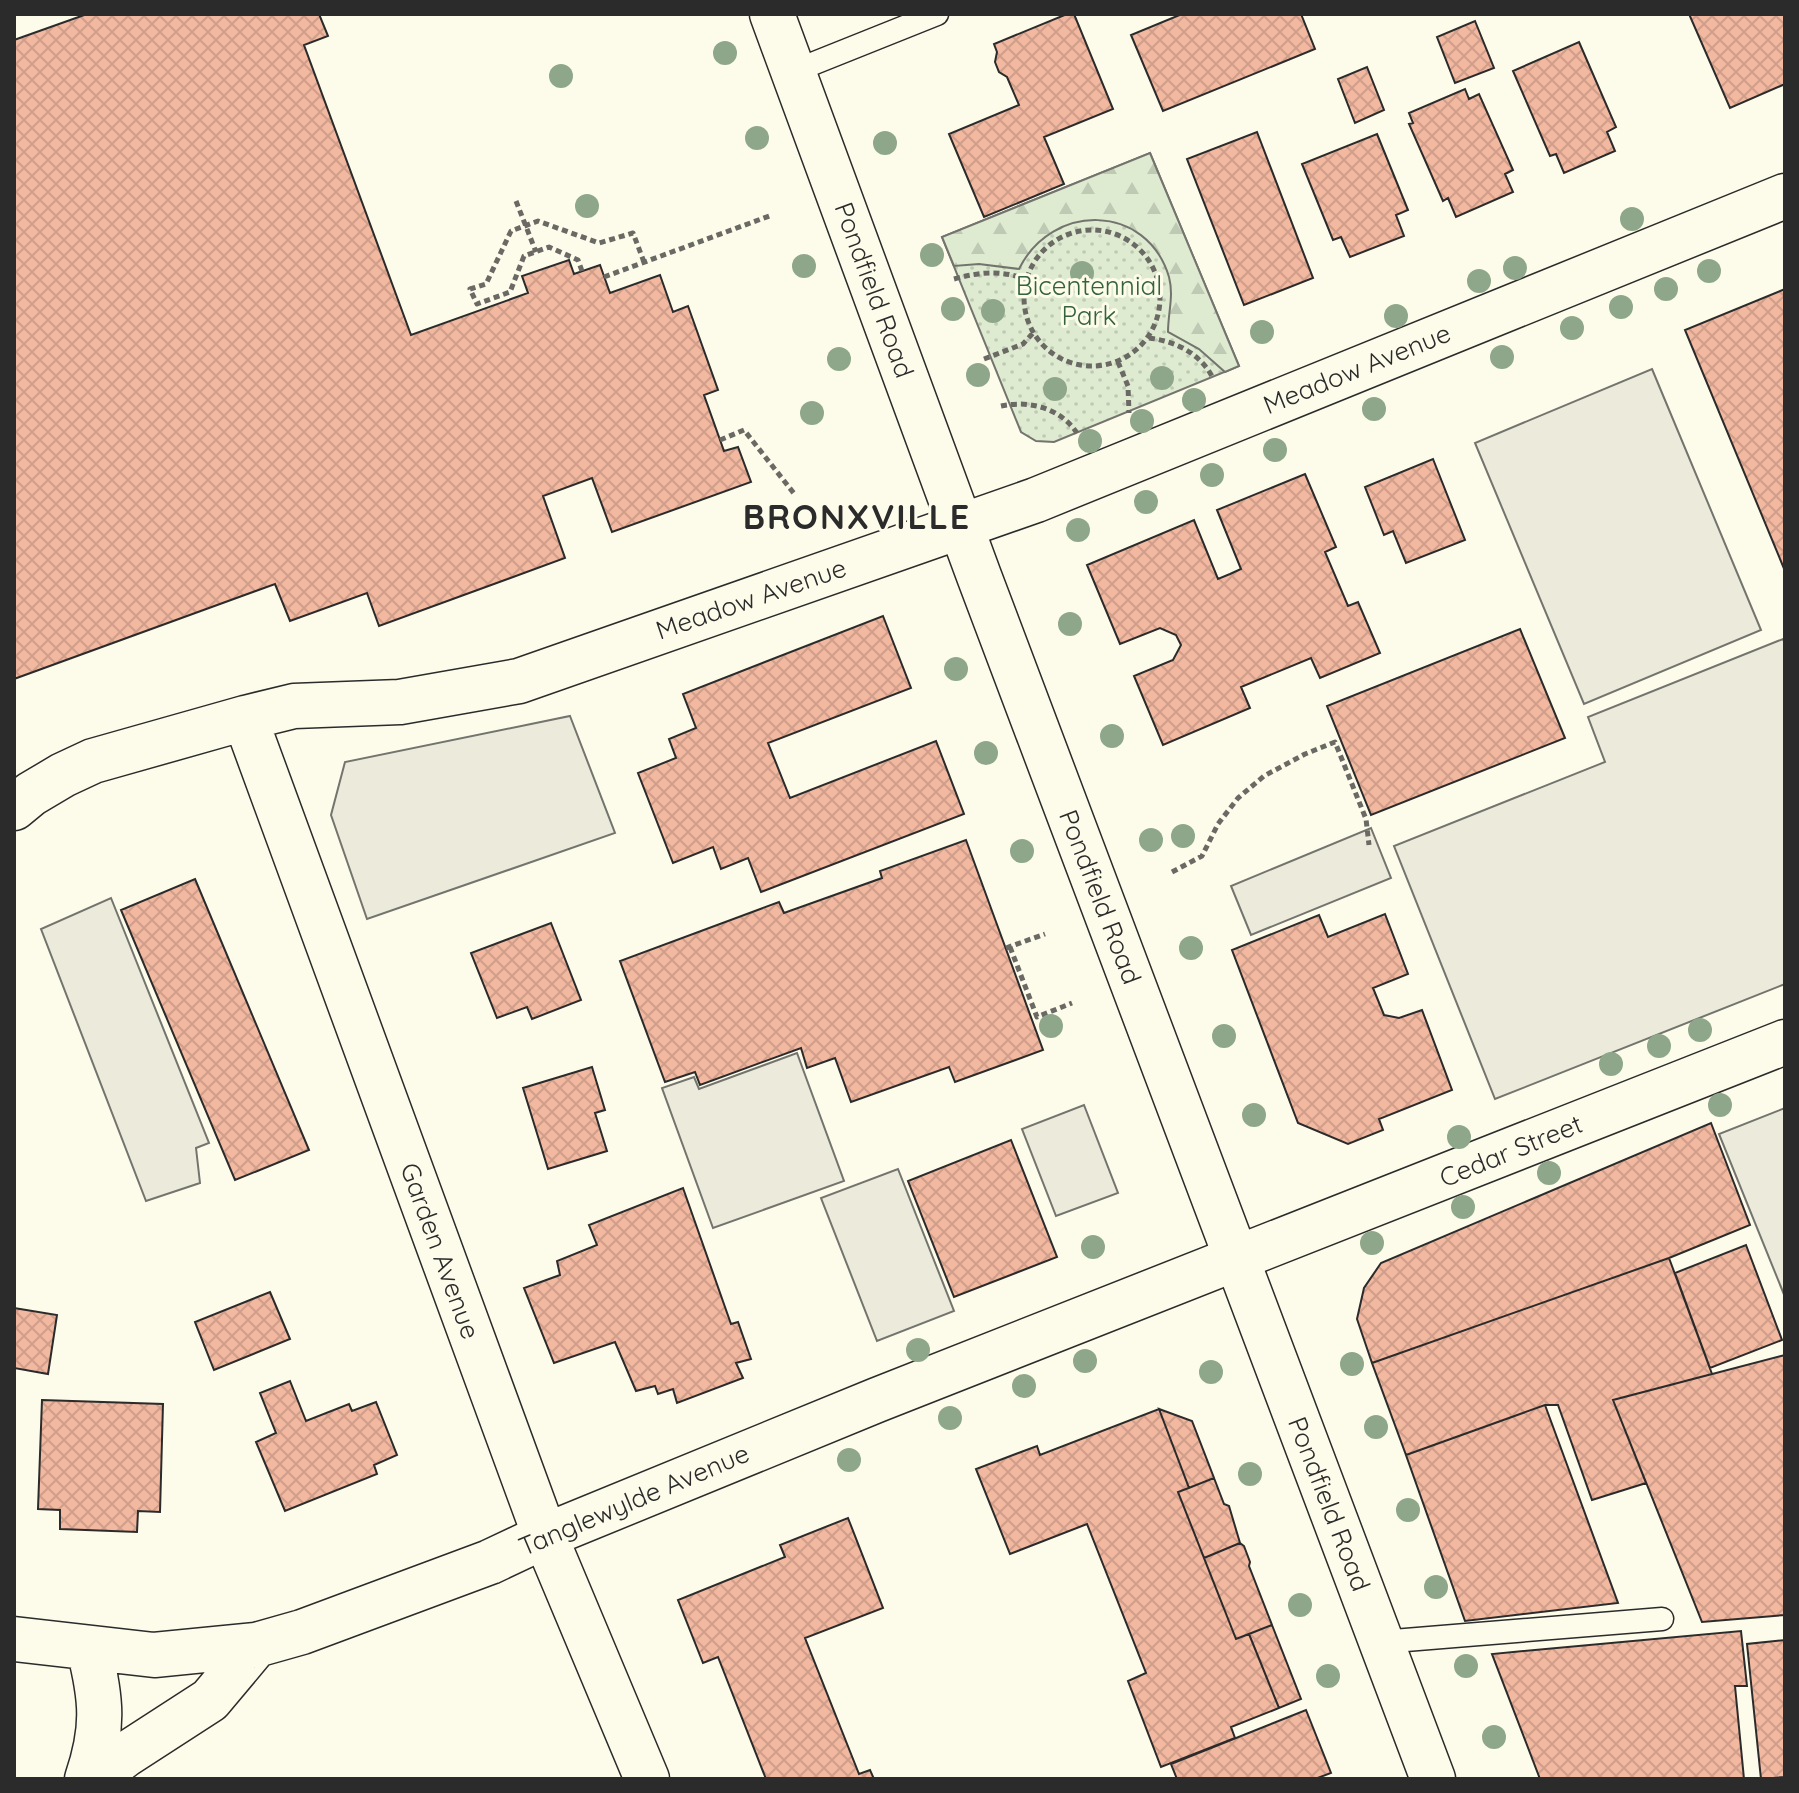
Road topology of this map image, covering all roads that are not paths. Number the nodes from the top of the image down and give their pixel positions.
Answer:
1 (937, 14) edge
2 (778, 16) edge
3 (792, 72) junction
4 (1785, 196) edge
5 (961, 526) junction
6 (245, 718) junction
7 (14, 808) edge
8 (1785, 1042) edge
9 (1237, 1259) junction
10 (545, 1536) junction
11 (1662, 1619) dead end
12 (14, 1639) edge
13 (1381, 1642) junction
14 (256, 1645) junction
15 (89, 1649) junction
16 (87, 1779) edge
17 (94, 1779) edge
18 (647, 1779) edge
19 (1433, 1779) edge

1 - 3 lane
2 - 3 street, Pondfield Road
3 - 5 street, Pondfield Road
4 - 5 street, Meadow Avenue
5 - 6 street, Meadow Avenue
5 - 9 street, Pondfield Road
6 - 7 street, Meadow Avenue
6 - 10 street, Garden Avenue
8 - 9 street, Cedar Street
9 - 10 street, Tanglewylde Avenue
9 - 13 street, Pondfield Road
10 - 14 street, Tanglewylde Avenue
10 - 18 street, Garden Avenue
11 - 13 lane
12 - 15 street, Tanglewylde Avenue
13 - 19 street, Pondfield Road
14 - 15 street, Tanglewylde Avenue
14 - 17 street
15 - 16 street

